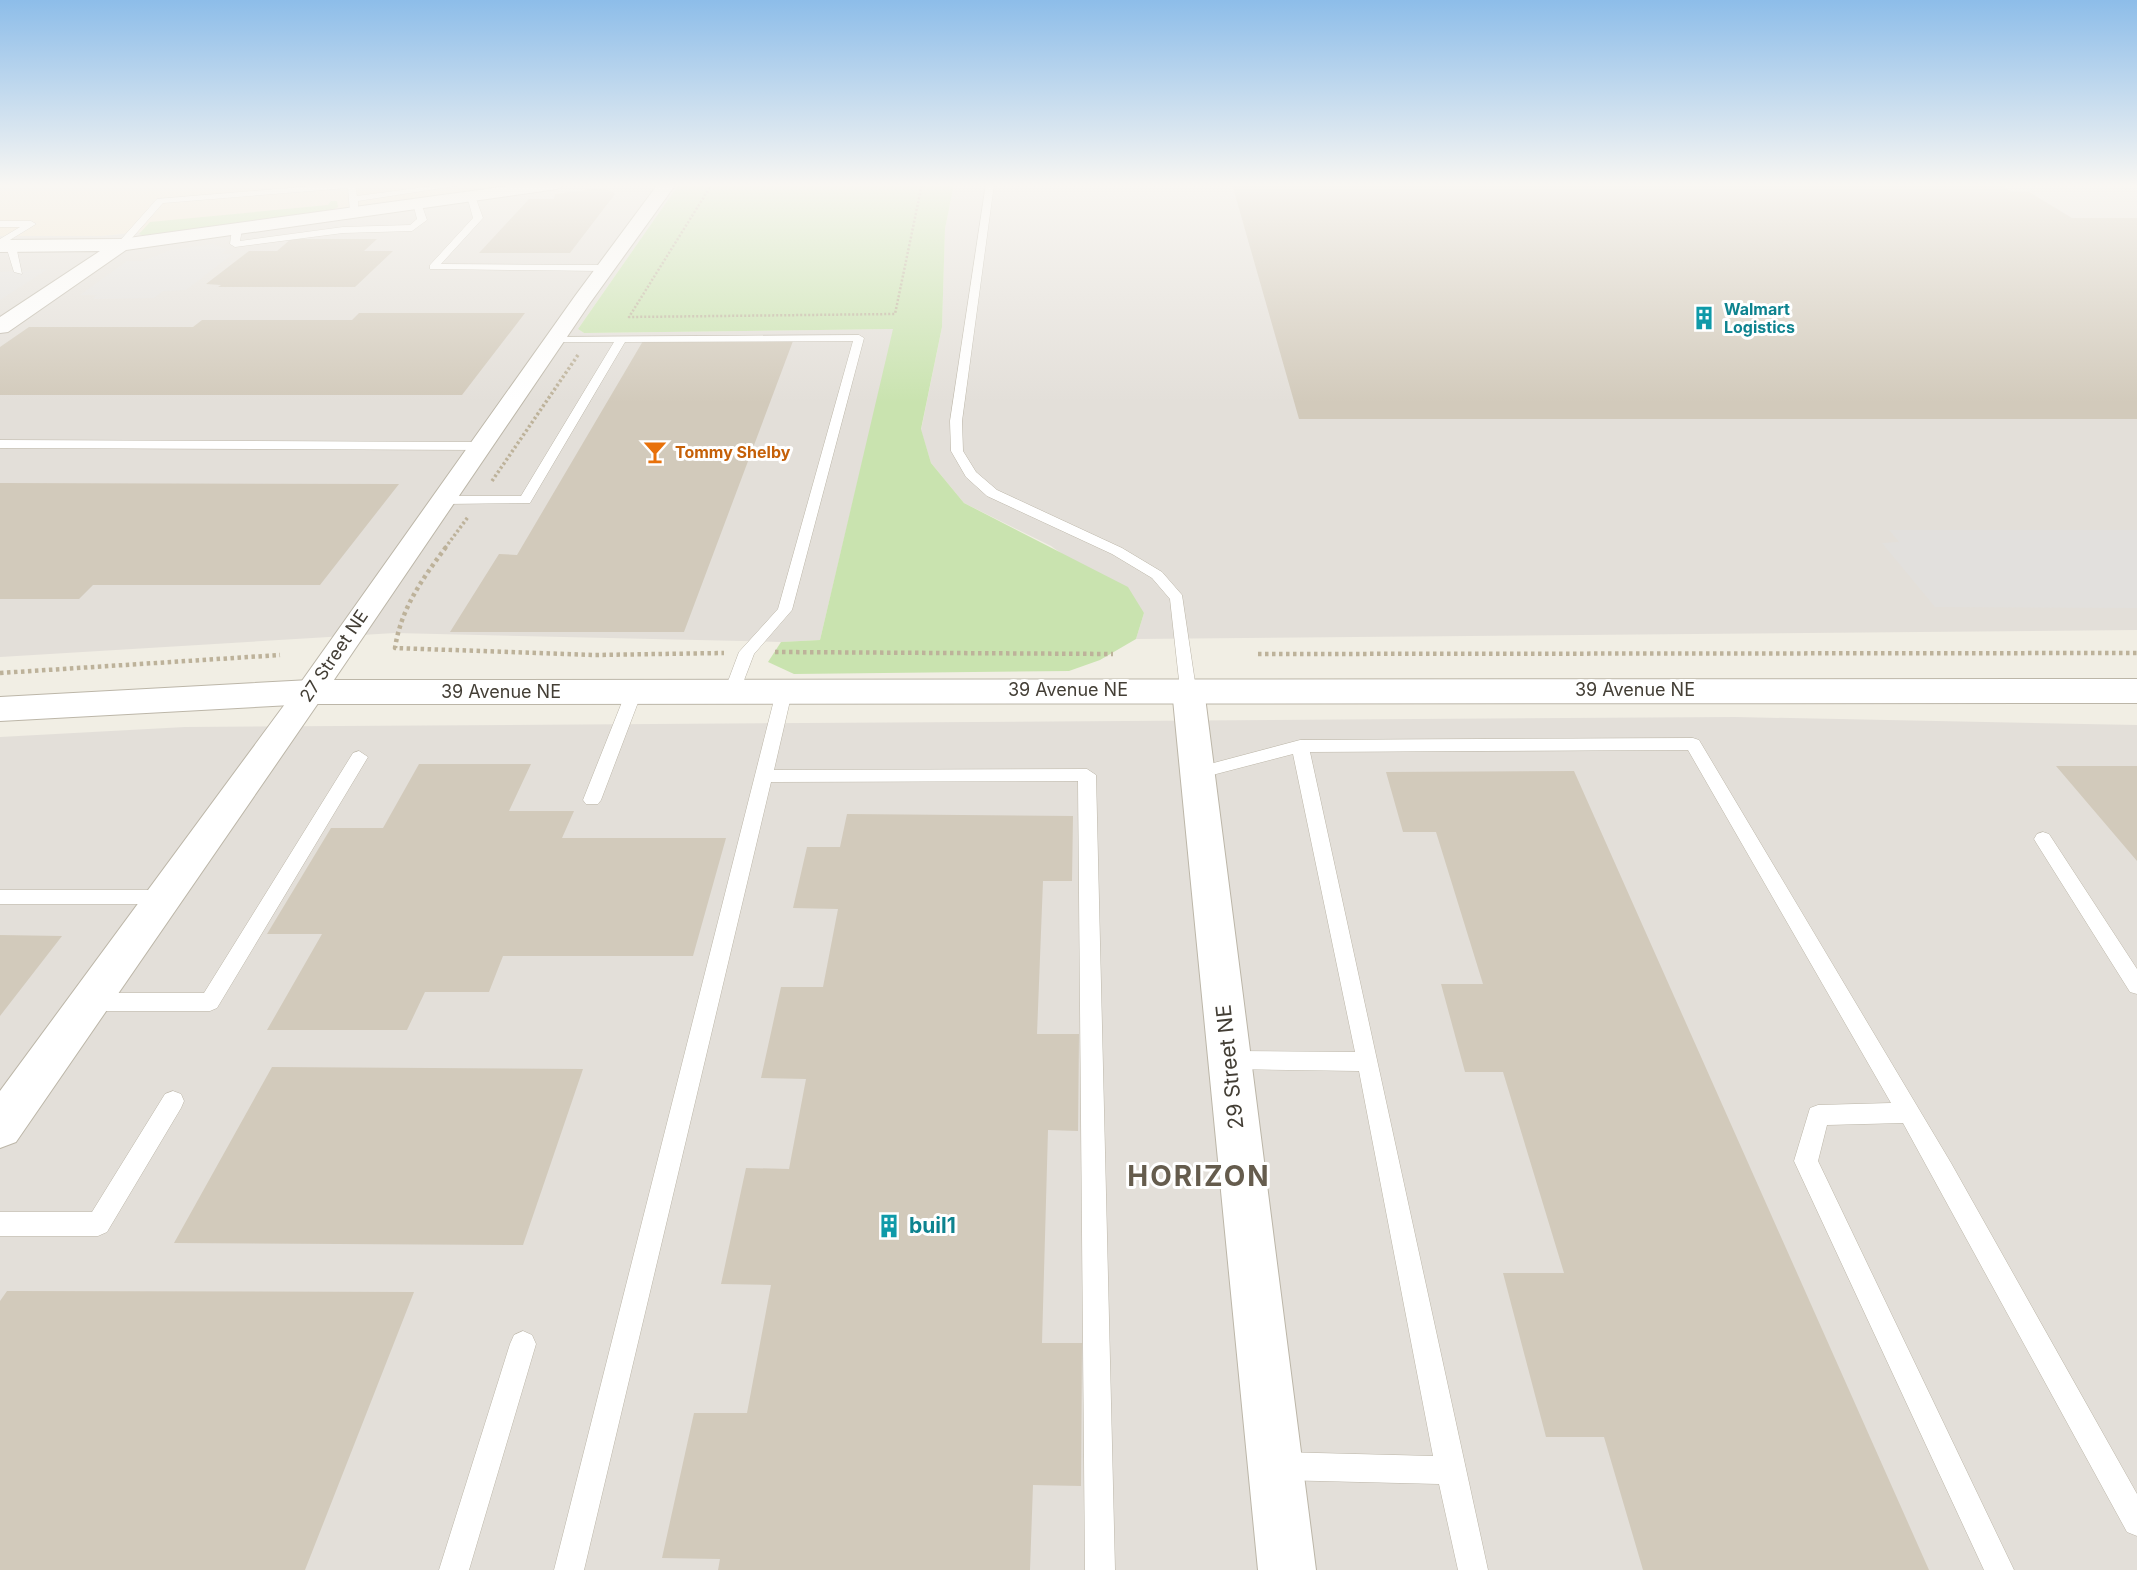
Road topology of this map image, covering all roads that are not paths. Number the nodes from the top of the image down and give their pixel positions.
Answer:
1 (11, 257) edge
2 (103, 257) edge
3 (442, 257) edge
4 (613, 257) edge
5 (979, 257) edge
6 (605, 268) junction
7 (19, 272) dead end
8 (0, 327) edge
9 (555, 339) junction
10 (621, 339) junction
11 (0, 444) edge
12 (481, 446) junction
13 (443, 500) junction
14 (1188, 690) junction
15 (2137, 691) edge
16 (310, 692) junction
17 (634, 692) junction
18 (732, 692) junction
19 (784, 692) junction
20 (0, 709) edge
21 (1300, 746) junction
22 (359, 757) dead end
23 (1197, 773) junction
24 (764, 776) junction
25 (592, 800) dead end
26 (2043, 839) dead end
27 (0, 897) edge
28 (164, 897) junction
29 (2137, 986) edge
30 (89, 1002) junction
31 (1230, 1060) junction
32 (1368, 1062) junction
33 (173, 1101) dead end
34 (1909, 1113) junction
35 (0, 1127) edge
36 (0, 1224) edge
37 (523, 1344) dead end
38 (1275, 1466) junction
39 (1450, 1470) junction
40 (2137, 1522) edge
41 (454, 1570) edge
42 (569, 1570) edge
43 (1100, 1570) edge
44 (1287, 1570) edge
45 (1473, 1570) edge
46 (2000, 1570) edge

1 - 7 lane
2 - 8 street
3 - 6 lane
4 - 6 street, 27 Street NE
5 - 14 lane
6 - 9 street, 27 Street NE
9 - 10 lane
9 - 12 street, 27 Street NE
10 - 13 lane
10 - 18 lane
11 - 12 lane
12 - 13 street, 27 Street NE
13 - 16 street, 27 Street NE
14 - 15 street, 39 Avenue NE
14 - 19 street, 39 Avenue NE
14 - 23 street, 29 Street NE
16 - 17 street, 39 Avenue NE
16 - 20 street, 39 Avenue NE
16 - 28 street, 27 Street NE
17 - 18 street, 39 Avenue NE
17 - 25 lane
18 - 19 street, 39 Avenue NE
19 - 24 lane
21 - 23 lane
21 - 32 lane
21 - 34 lane
22 - 30 lane
23 - 31 street, 29 Street NE
24 - 42 lane
24 - 43 lane
26 - 29 lane
27 - 28 lane
28 - 30 street, 27 Street NE
30 - 35 street, 27 Street NE
31 - 32 lane
31 - 38 street, 29 Street NE
32 - 39 lane
33 - 36 lane
34 - 40 lane
34 - 46 lane
37 - 41 lane
38 - 39 lane
38 - 44 street, 29 Street NE
39 - 45 lane

